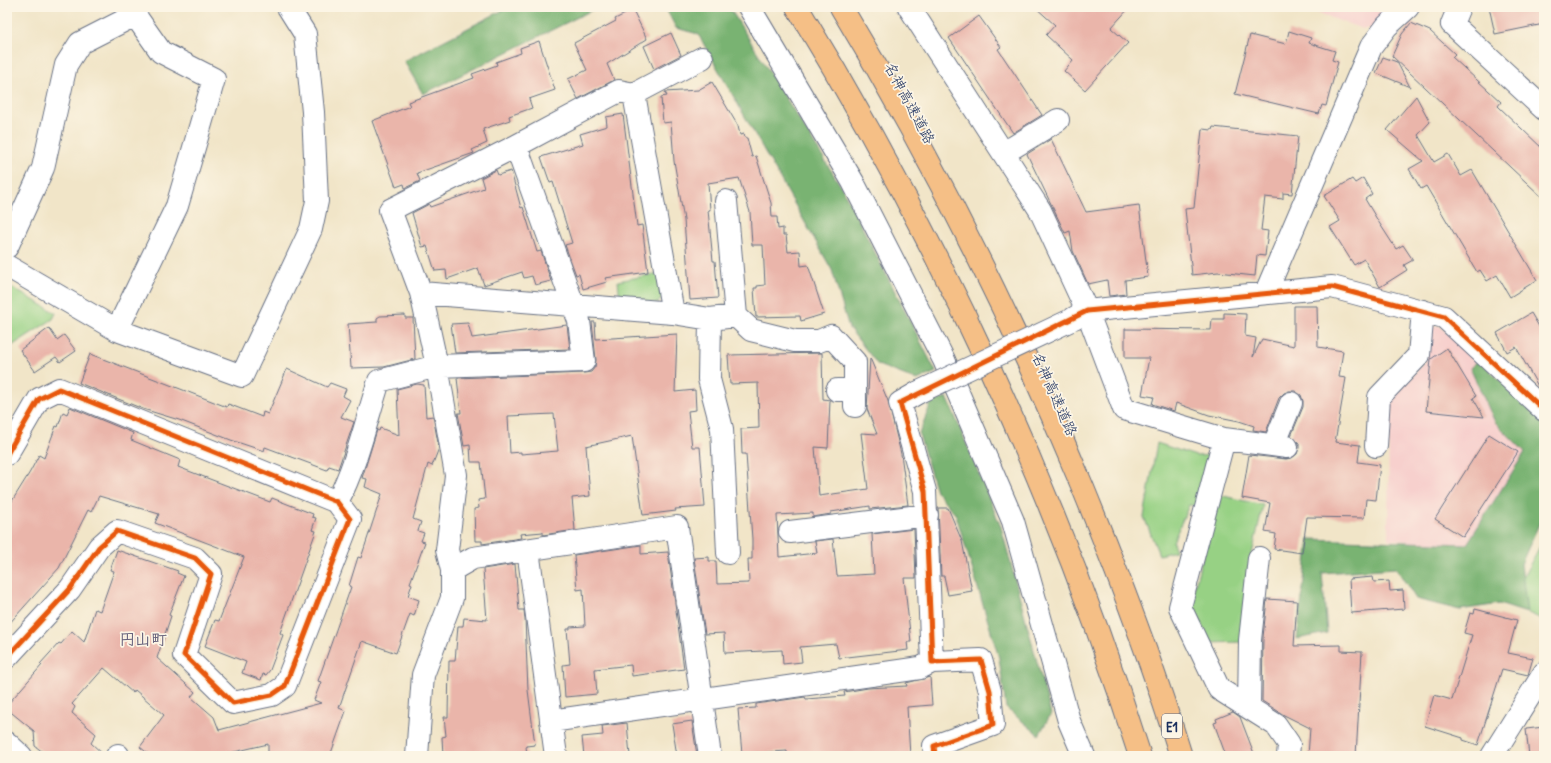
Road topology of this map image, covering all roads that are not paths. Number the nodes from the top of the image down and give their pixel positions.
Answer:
1 (749, 7) edge
2 (796, 7) edge
3 (841, 7) edge
4 (909, 7) edge
5 (1408, 7) edge
6 (1459, 7) edge
7 (290, 8) edge
8 (702, 58) dead end
9 (634, 94) junction
10 (1544, 109) edge
11 (1058, 120) dead end
12 (516, 146) junction
13 (1004, 153) junction
14 (726, 201) dead end
15 (7, 247) edge
16 (7, 266) edge
17 (1266, 292) junction
18 (421, 293) junction
19 (574, 306) junction
20 (1423, 311) junction
21 (673, 313) junction
22 (736, 316) junction
23 (1078, 316) junction
24 (710, 319) junction
25 (118, 330) junction
26 (437, 366) junction
27 (849, 395) dead end
28 (1291, 403) dead end
29 (1544, 410) edge
30 (1224, 439) junction
31 (1376, 446) dead end
32 (7, 454) edge
33 (337, 502) junction
34 (927, 515) junction
35 (790, 532) dead end
36 (528, 550) junction
37 (728, 553) dead end
38 (1259, 558) dead end
39 (452, 570) junction
40 (7, 657) edge
41 (932, 662) junction
42 (1544, 673) edge
43 (701, 698) junction
44 (1250, 707) junction
45 (552, 721) junction
46 (7, 743) edge
47 (21, 756) edge
48 (417, 756) edge
49 (556, 756) edge
50 (710, 756) edge
51 (935, 756) edge
52 (1084, 756) edge
53 (1140, 756) edge
54 (1181, 756) edge
55 (1288, 756) edge
56 (1492, 756) edge

1 - 52 street
2 - 53 highway
3 - 54 highway, 名神高速道路 / E1
4 - 13 street
5 - 17 street
6 - 10 street
7 - 25 street
8 - 9 street
9 - 12 street
9 - 21 street
11 - 13 street
12 - 18 street
12 - 19 street
13 - 23 street
14 - 22 street
15 - 25 street
16 - 25 street
17 - 20 street
17 - 23 street
18 - 19 street
18 - 26 street
19 - 21 street
19 - 26 street
20 - 29 street
20 - 31 street
21 - 24 street
22 - 24 street
22 - 27 street
23 - 30 street
23 - 34 street, bridge
24 - 37 street
26 - 33 street
26 - 39 street
28 - 30 street
30 - 44 street
32 - 33 street
33 - 40 street
34 - 35 street
34 - 41 street
36 - 39 street
36 - 43 street
36 - 45 street
38 - 44 street
39 - 48 street
41 - 43 street
41 - 51 street
42 - 56 street
43 - 45 street
43 - 50 street
44 - 55 street
45 - 49 street
46 - 47 street

